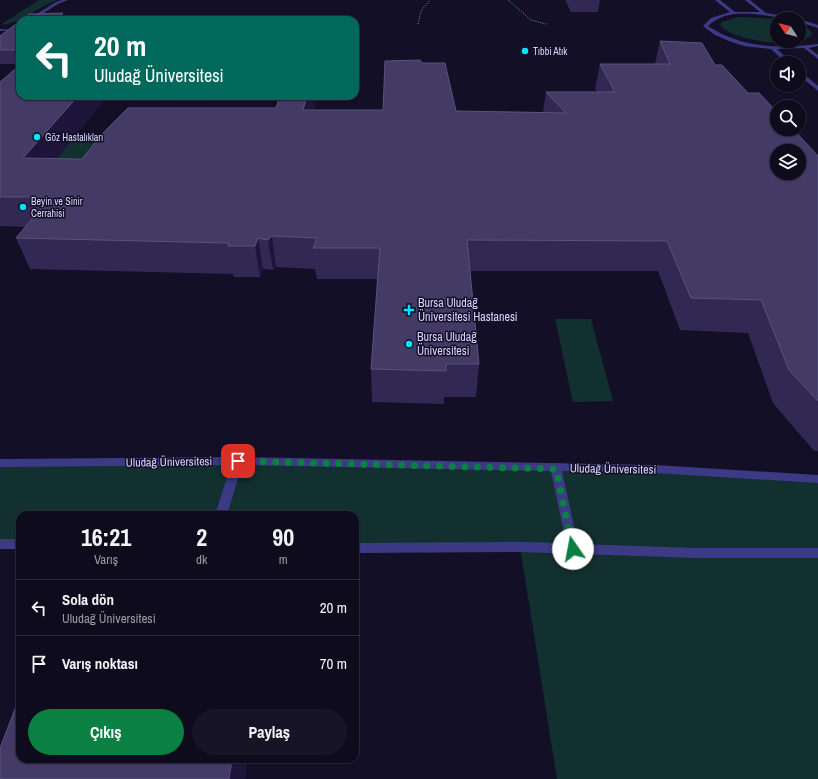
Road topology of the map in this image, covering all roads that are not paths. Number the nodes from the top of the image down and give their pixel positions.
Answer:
1 (66, 0) edge
2 (717, 0) edge
3 (747, 0) edge
4 (734, 14) junction
5 (765, 14) junction
6 (770, 15) edge
7 (35, 16) edge
8 (806, 22) edge
9 (818, 27) edge
10 (0, 30) edge
11 (14, 30) joint
12 (5, 36) edge
13 (818, 45) edge
14 (770, 47) edge
15 (806, 47) edge
16 (772, 48) edge
17 (806, 48) edge
18 (781, 56) edge
19 (818, 58) edge
20 (806, 78) edge
21 (818, 89) edge
22 (238, 461) junction
23 (0, 463) edge
24 (556, 469) junction
25 (818, 479) edge
26 (222, 511) edge
27 (0, 544) edge
28 (16, 544) edge
29 (359, 548) edge
30 (573, 549) junction
31 (818, 553) edge

1 - 7 street
2 - 4 street
3 - 5 street
4 - 5 street
4 - 14 street
5 - 6 street
8 - 9 street
10 - 11 street
11 - 12 street
13 - 15 street
16 - 18 street
17 - 19 street
20 - 21 street
22 - 23 street, Uludağ Üniversitesi
22 - 24 street, Uludağ Üniversitesi
22 - 26 street
24 - 25 street, Uludağ Üniversitesi
24 - 30 street
27 - 28 street
29 - 30 street
30 - 31 street

